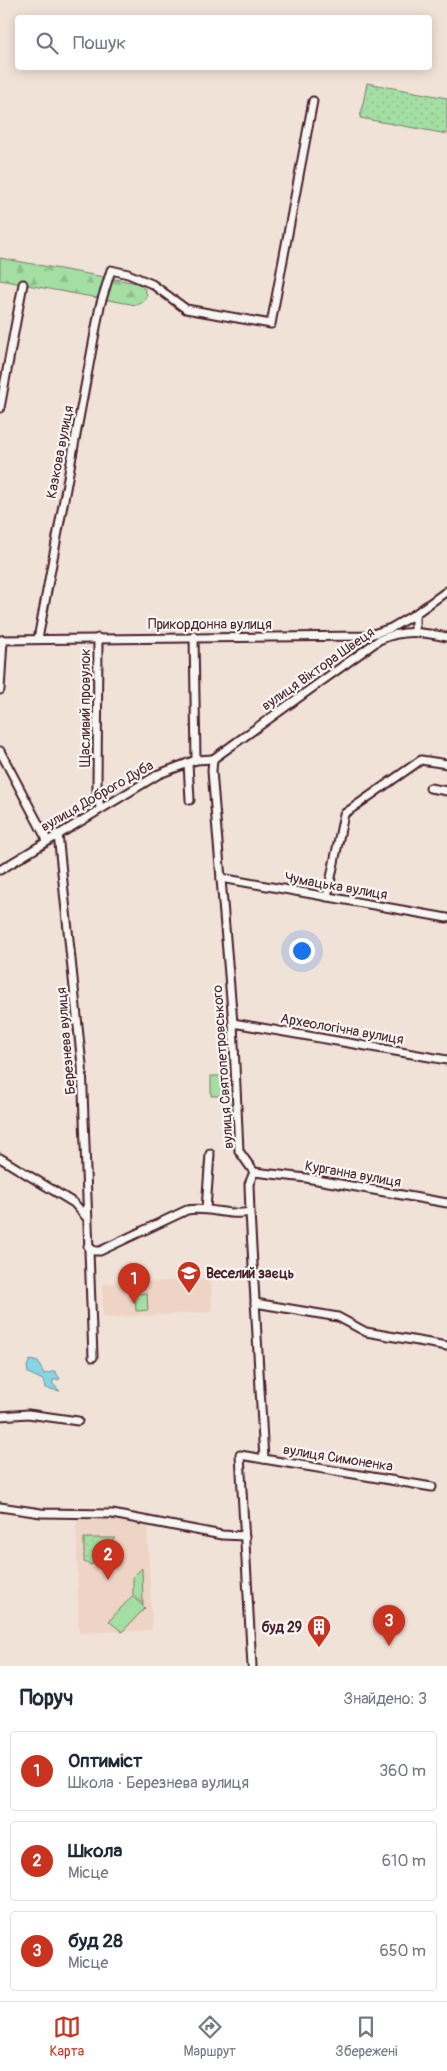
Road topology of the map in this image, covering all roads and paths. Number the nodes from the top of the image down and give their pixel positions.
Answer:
1 (313, 101) dead end
2 (23, 284) dead end
3 (0, 408) edge
4 (447, 591) edge
5 (415, 614) junction
6 (416, 631) junction
7 (194, 636) junction
8 (447, 637) edge
9 (98, 638) junction
10 (38, 639) junction
11 (2, 640) edge
12 (0, 690) edge
13 (0, 751) edge
14 (213, 759) junction
15 (196, 760) junction
16 (188, 763) junction
17 (447, 764) edge
18 (430, 788) dead end
19 (447, 791) edge
20 (190, 800) dead end
21 (100, 808) junction
22 (58, 834) junction
23 (47, 840) junction
24 (0, 870) edge
25 (222, 878) junction
26 (328, 897) junction
27 (447, 918) edge
28 (233, 1023) junction
29 (447, 1060) edge
30 (210, 1154) dead end
31 (0, 1158) edge
32 (254, 1172) junction
33 (447, 1203) edge
34 (206, 1209) junction
35 (250, 1212) junction
36 (88, 1219) junction
37 (88, 1246) junction
38 (255, 1302) junction
39 (447, 1346) edge
40 (93, 1357) dead end
41 (0, 1416) edge
42 (78, 1421) dead end
43 (264, 1459) junction
44 (432, 1487) dead end
45 (0, 1507) edge
46 (245, 1536) junction
47 (252, 1666) edge

1 - 10 street, Казкова вулиця
2 - 3 street
4 - 5 street, Прикордонна вулиця
5 - 6 street
5 - 7 street, Прикордонна вулиця
6 - 8 street, вулиця Віктора Швеця
6 - 14 street, вулиця Віктора Швеця
7 - 9 street, Прикордонна вулиця
7 - 15 street
9 - 10 street, Прикордонна вулиця
9 - 21 street, Щасливий провулок
10 - 11 street, Прикордонна вулиця
11 - 12 street
13 - 23 street
14 - 15 street, вулиця Доброго Дуба
14 - 25 street, вулиця Святопетровського
15 - 16 street, вулиця Доброго Дуба
16 - 20 street
16 - 21 street, вулиця Доброго Дуба
17 - 26 street
18 - 19 street
21 - 22 street, вулиця Доброго Дуба
22 - 23 street, вулиця Доброго Дуба
22 - 36 street, Березнева вулиця
23 - 24 street, вулиця Доброго Дуба
25 - 26 street, Чумацька вулиця
25 - 28 street, вулиця Святопетровського
26 - 27 street, Чумацька вулиця
28 - 29 street, Археологічна вулиця
28 - 32 street, вулиця Святопетровського
30 - 34 street
31 - 36 street
32 - 33 street, Курганна вулиця
32 - 35 street
34 - 35 street
34 - 37 street
35 - 38 street
36 - 37 street, Березнева вулиця
37 - 40 street, Березнева вулиця
38 - 39 street
38 - 43 street
41 - 42 street
43 - 44 street, вулиця Симоненка
43 - 46 street, вулиця Симоненка
45 - 46 street
46 - 47 street

